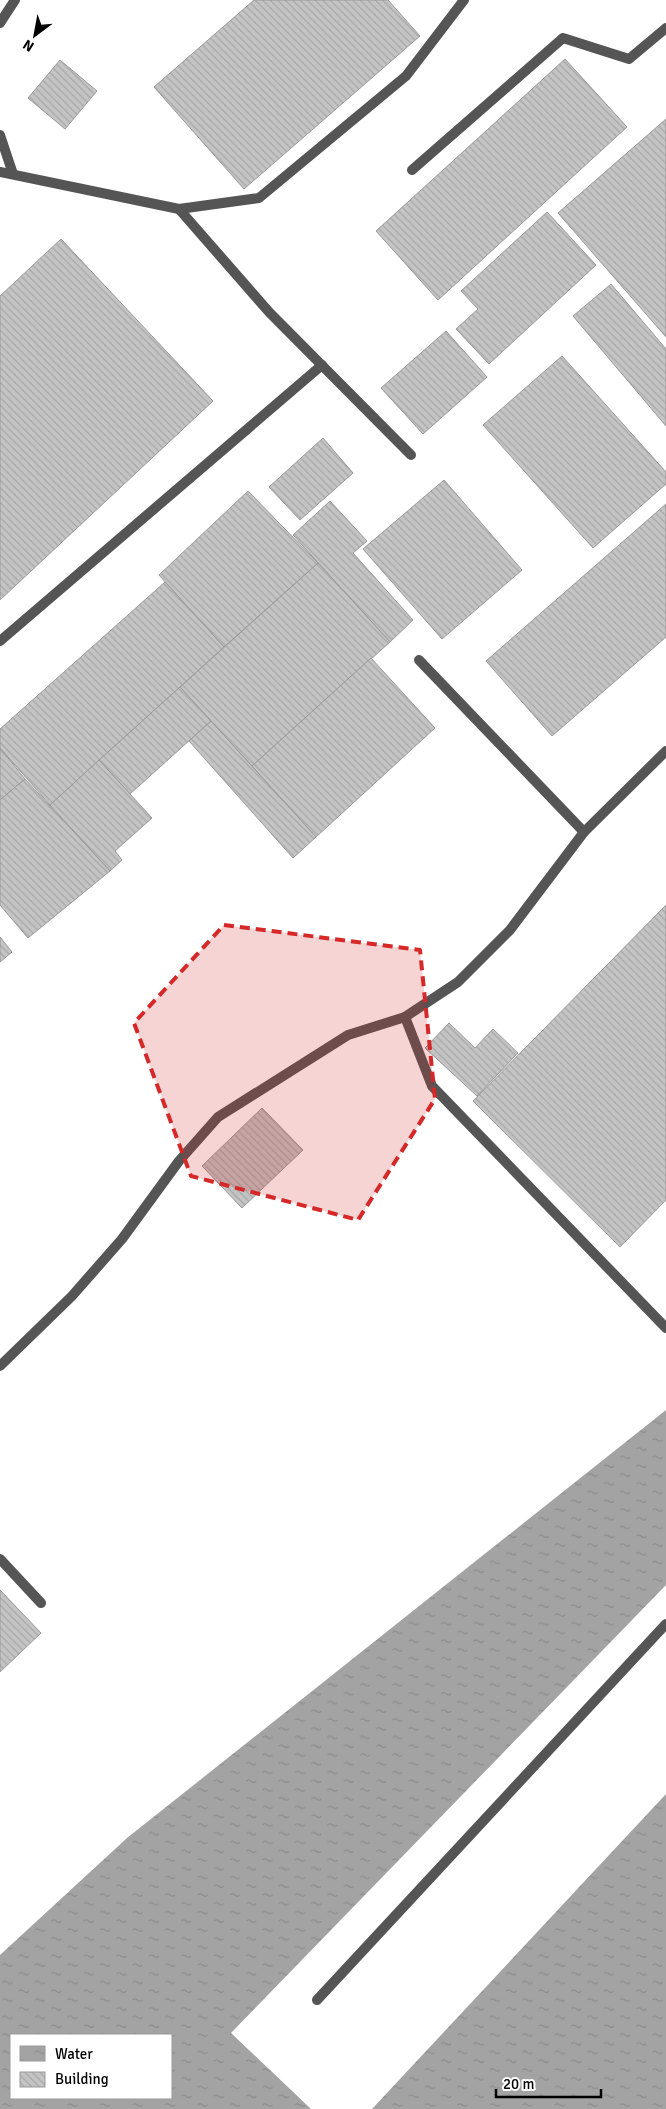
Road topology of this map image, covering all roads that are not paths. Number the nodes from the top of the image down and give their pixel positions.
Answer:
1 (15, 0) edge
2 (464, 0) edge
3 (0, 23) edge
4 (666, 28) edge
5 (0, 135) edge
6 (412, 170) dead end
7 (0, 172) edge
8 (13, 174) junction
9 (179, 209) junction
10 (322, 365) junction
11 (411, 455) dead end
12 (0, 641) edge
13 (419, 660) dead end
14 (666, 751) edge
15 (584, 832) junction
16 (405, 1017) junction
17 (666, 1328) edge
18 (0, 1366) edge
19 (0, 1559) edge
20 (41, 1603) dead end
21 (666, 1624) edge
22 (317, 2000) dead end

1 - 3 lane
2 - 9 lane
4 - 6 lane
5 - 8 lane
7 - 8 lane
8 - 9 lane
9 - 10 lane
10 - 11 lane
10 - 12 lane
13 - 15 lane
14 - 15 lane
15 - 16 lane
16 - 17 lane
16 - 18 lane
19 - 20 lane
21 - 22 lane

